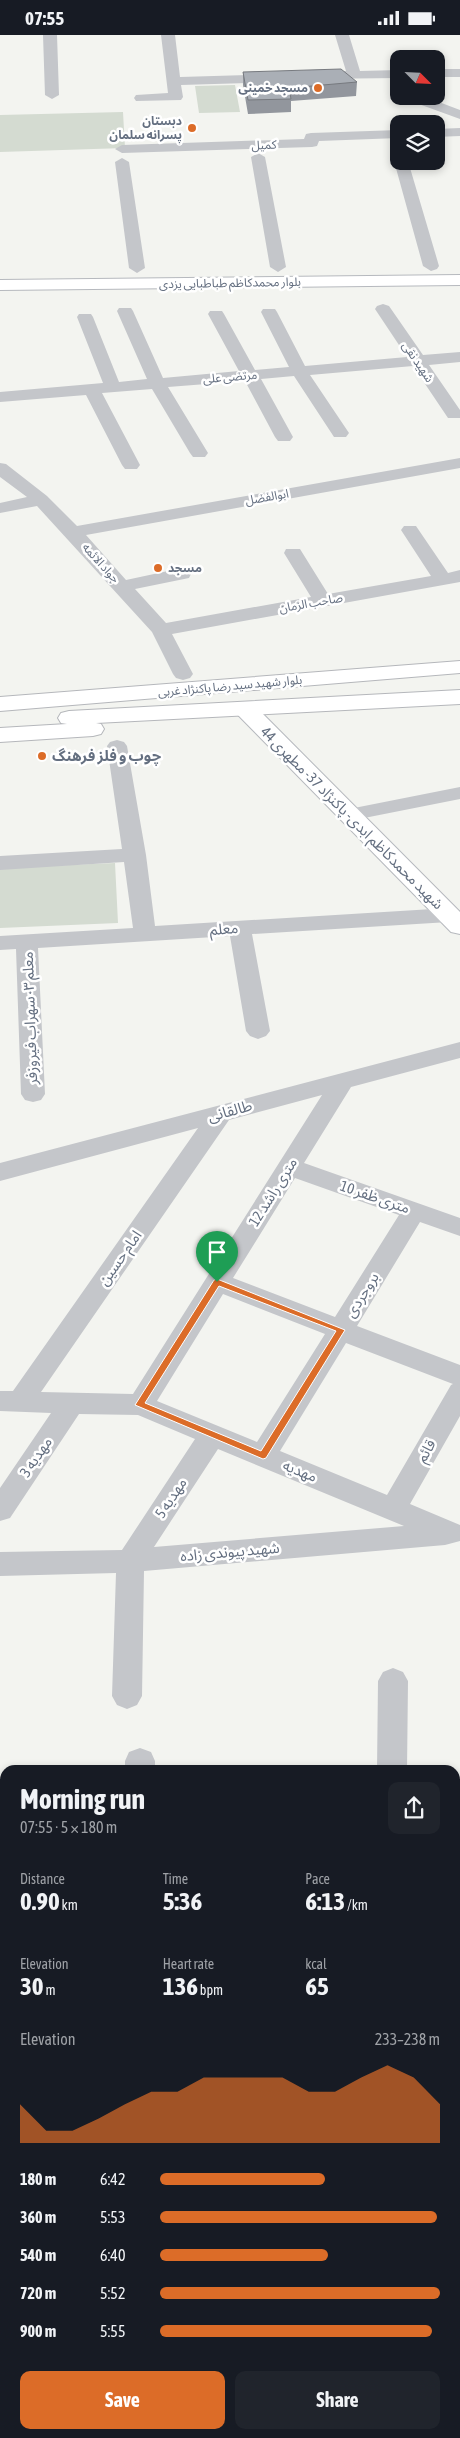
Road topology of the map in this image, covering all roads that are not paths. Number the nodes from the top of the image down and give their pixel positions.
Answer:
1 (50, 35) edge
2 (168, 35) edge
3 (342, 35) edge
4 (390, 74) edge
5 (354, 75) junction
6 (174, 81) junction
7 (390, 89) dead end
8 (52, 95) dead end
9 (141, 98) dead end
10 (434, 105) edge
11 (460, 115) edge
12 (460, 132) edge
13 (445, 133) edge
14 (390, 134) edge
15 (258, 157) dead end
16 (404, 170) edge
17 (431, 266) junction
18 (460, 266) edge
19 (278, 267) junction
20 (136, 268) junction
21 (0, 269) edge
22 (460, 280) edge
23 (0, 285) edge
24 (383, 309) dead end
25 (125, 311) dead end
26 (269, 312) dead end
27 (216, 314) dead end
28 (85, 317) dead end
29 (460, 357) edge
30 (416, 360) junction
31 (299, 371) junction
32 (249, 375) junction
33 (157, 383) junction
34 (113, 387) junction
35 (91, 389) junction
36 (0, 397) edge
37 (454, 414) dead end
38 (340, 433) dead end
39 (284, 437) dead end
40 (199, 453) dead end
41 (460, 463) edge
42 (131, 465) dead end
43 (0, 468) edge
44 (41, 500) junction
45 (0, 508) edge
46 (410, 530) dead end
47 (73, 532) junction
48 (294, 553) dead end
49 (182, 574) dead end
50 (452, 578) edge
51 (122, 587) junction
52 (323, 601) junction
53 (161, 629) junction
54 (460, 667) edge
55 (183, 674) junction
56 (309, 679) junction
57 (0, 688) edge
58 (460, 697) edge
59 (0, 704) edge
60 (244, 709) junction
61 (0, 721) edge
62 (0, 735) edge
63 (117, 746) dead end
64 (460, 793) edge
65 (349, 815) junction
66 (135, 855) junction
67 (0, 863) edge
68 (454, 920) edge
69 (240, 927) junction
70 (145, 934) junction
71 (27, 942) junction
72 (0, 943) edge
73 (258, 1031) dead end
74 (460, 1050) edge
75 (343, 1081) junction
76 (33, 1094) dead end
77 (221, 1113) junction
78 (289, 1167) junction
79 (0, 1171) edge
80 (414, 1211) junction
81 (460, 1227) edge
82 (217, 1282) junction
83 (341, 1330) junction
84 (460, 1375) edge
85 (460, 1392) edge
86 (10, 1401) edge
87 (72, 1403) junction
88 (140, 1405) junction
89 (212, 1435) junction
90 (263, 1456) junction
91 (393, 1509) junction
92 (0, 1510) edge
93 (455, 1532) edge
94 (130, 1561) junction
95 (0, 1564) edge
96 (393, 1681) dead end
97 (127, 1696) dead end
98 (392, 1765) edge

1 - 8 street
2 - 6 street
3 - 5 street
4 - 5 street
5 - 6 street
5 - 7 street
6 - 9 street
10 - 11 street
12 - 13 street
14 - 20 street, کمیل
15 - 19 street
16 - 17 street
17 - 18 main road, بلوار محمدکاظم طباطبایی یزدی
17 - 19 main road, بلوار محمدکاظم طباطبایی یزدی
19 - 20 main road, بلوار محمدکاظم طباطبایی یزدی
20 - 21 main road, بلوار محمدکاظم طباطبایی یزدی
22 - 23 main road, بلوار محمدکاظم طباطبایی یزدی
24 - 30 street, شهید نقی
25 - 33 street
26 - 31 street
27 - 32 street
28 - 34 street
29 - 30 street, مرتضی علی
30 - 31 street, مرتضی علی
30 - 37 street, شهید نقی
31 - 32 street, مرتضی علی
31 - 38 street
32 - 33 street, مرتضی علی
32 - 39 street
33 - 34 street, مرتضی علی
33 - 40 street
34 - 35 street, مرتضی علی
35 - 36 street, مرتضی علی
35 - 42 street
41 - 47 street, ابوالفضل
43 - 44 street, جواد الائمه
44 - 45 street
44 - 47 street, جواد الائمه
46 - 50 street
47 - 51 street, جواد الائمه
48 - 52 street
49 - 51 street
50 - 52 street, صاحب الزمان
51 - 53 street, جواد الائمه
52 - 53 street, صاحب الزمان
53 - 55 street, جواد الائمه
54 - 56 main road, بلوار شهید سید رضا پاکنژاد غربی
55 - 56 main road
55 - 57 main road
56 - 59 main road, بلوار شهید سید رضا پاکنژاد غربی
58 - 60 main road
60 - 61 main road
60 - 62 main road
60 - 65 main road, شهید محمدکاظم ابدی- پاکنژاد 37- مطهری 44
63 - 66 street
64 - 65 street
65 - 68 main road, شهید محمدکاظم ابدی- پاکنژاد 37- مطهری 44
66 - 67 street
66 - 70 street
68 - 69 street, معلم
69 - 70 street, معلم
69 - 73 street
70 - 71 street, معلم
71 - 72 street, معلم
71 - 76 street, معلم ۳- سهراب فیروزفر
74 - 75 street, طالقانی
75 - 77 street, طالقانی
75 - 78 street, 12 متری راشد
77 - 79 street, طالقانی
77 - 86 street, امام حسین
78 - 80 street, 10 متری ظفر
78 - 82 street, 12 متری راشد
80 - 81 street, 10 متری ظفر
80 - 83 street, بروجردی
82 - 83 street
82 - 88 street, 12 متری راشد
83 - 84 street
83 - 90 street, بروجردی
85 - 91 street, قائم
86 - 87 street, مهدیه
87 - 88 street, مهدیه
87 - 92 street, مهدیه 3
88 - 89 street, مهدیه
89 - 90 street, مهدیه
89 - 94 street, مهدیه 5
90 - 91 street, مهدیه
91 - 93 street, مهدیه
93 - 94 street, شهید پیوندی زاده
94 - 95 street, شهید پیوندی زاده
94 - 97 street
96 - 98 street

